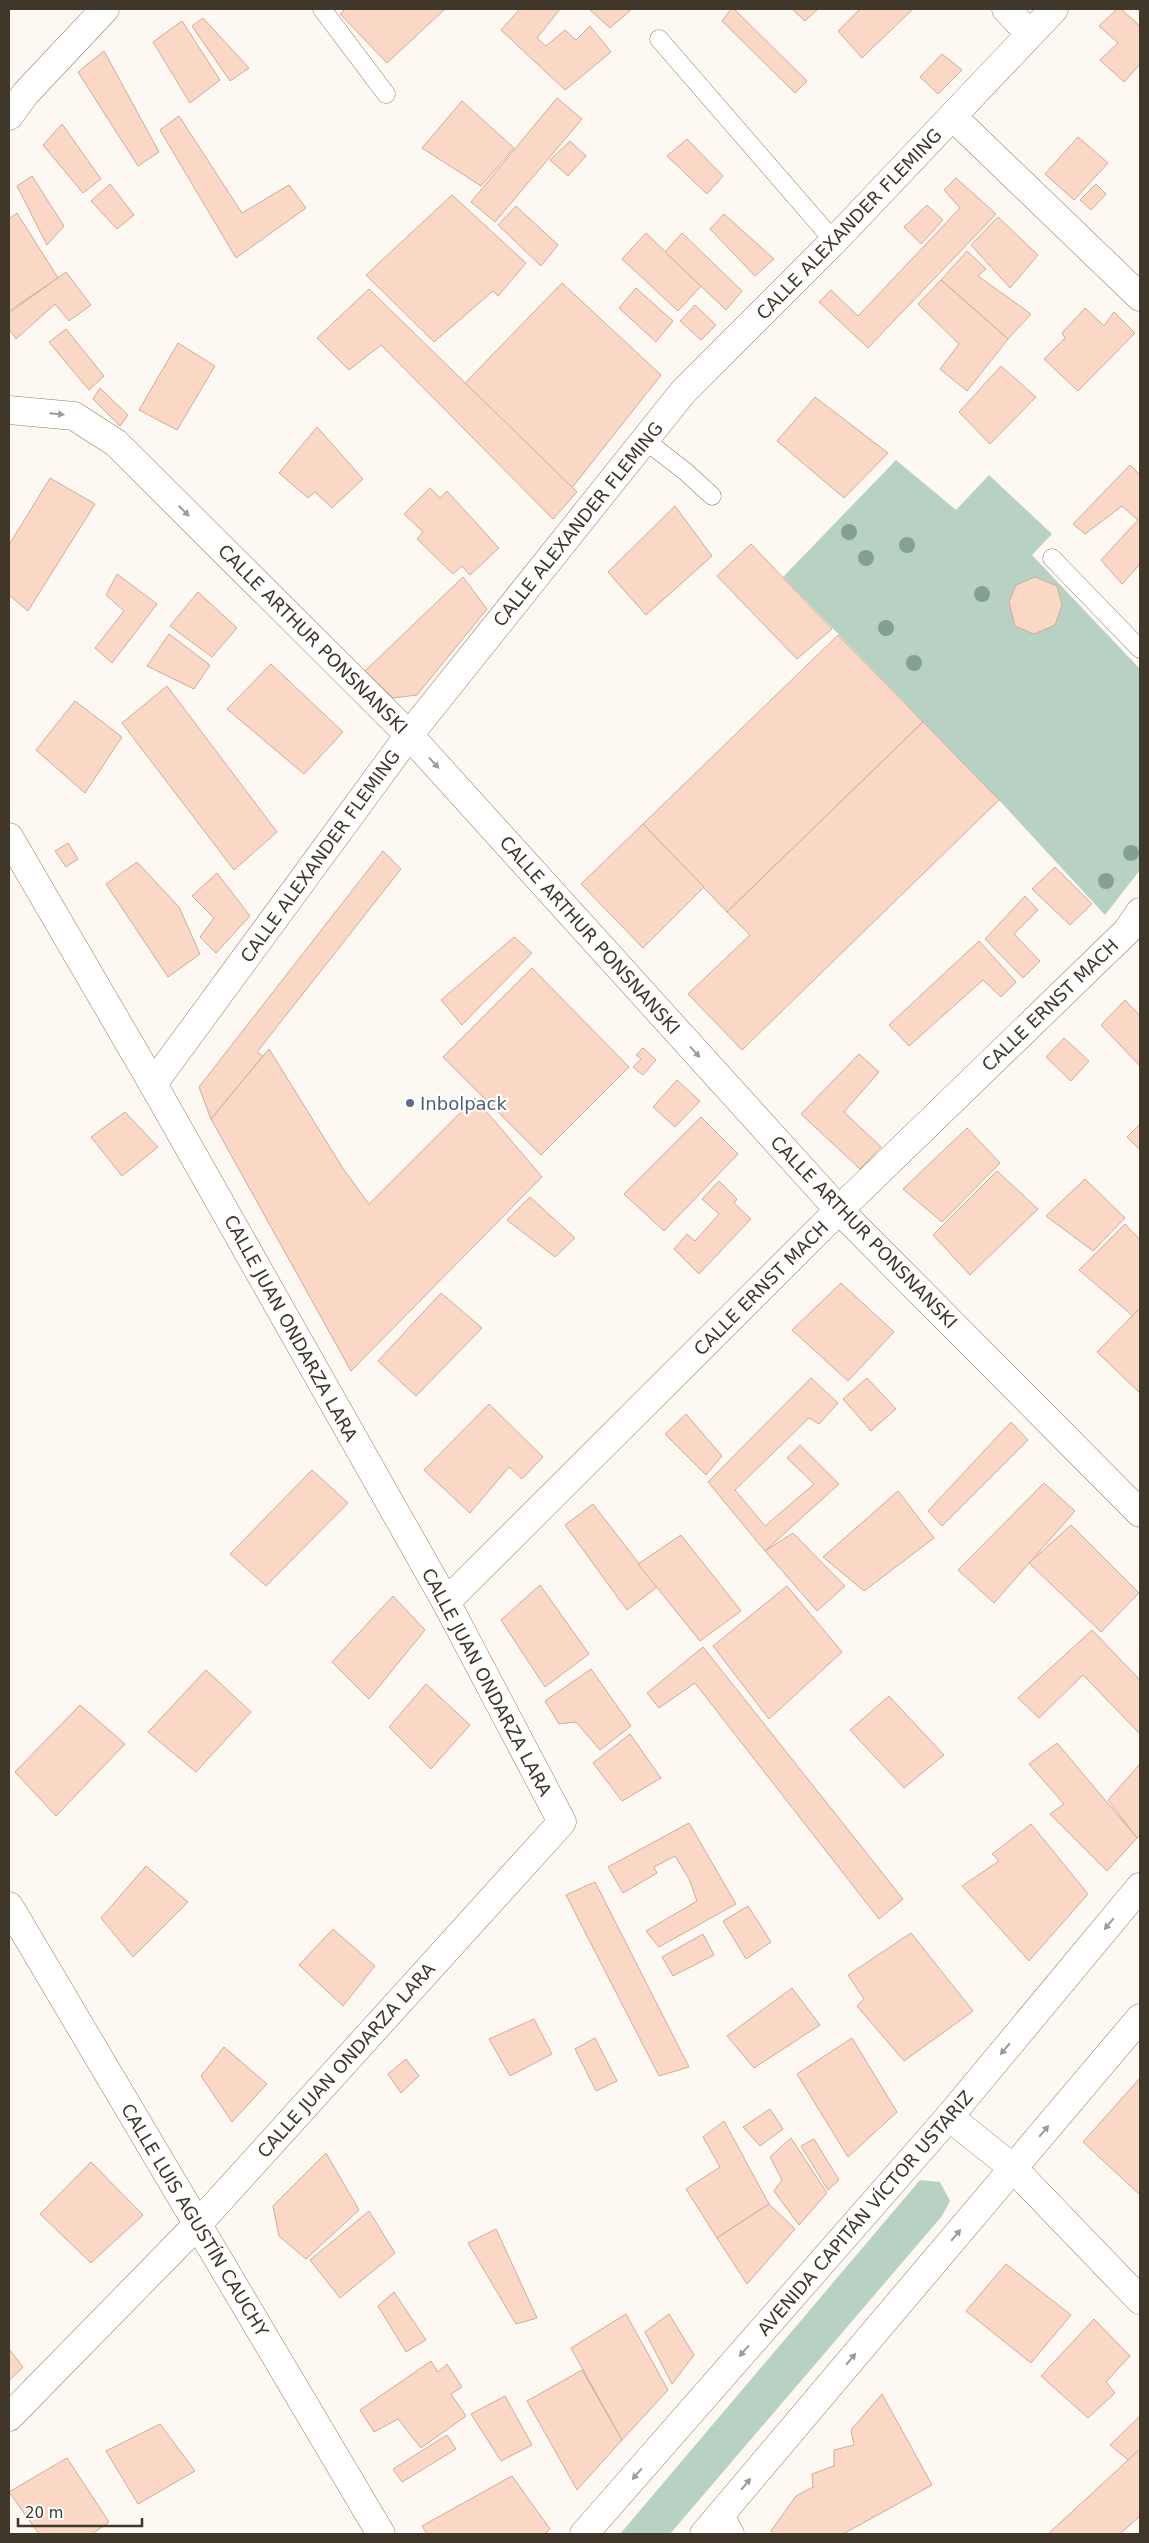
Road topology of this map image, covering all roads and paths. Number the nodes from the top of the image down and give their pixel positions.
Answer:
1 (105, 9) edge
2 (322, 9) edge
3 (1006, 9) edge
4 (1054, 9) edge
5 (1029, 33) junction
6 (659, 40) dead end
7 (386, 94) dead end
8 (9, 116) edge
9 (954, 117) junction
10 (834, 241) junction
11 (1140, 297) edge
12 (9, 410) edge
13 (646, 441) junction
14 (712, 496) dead end
15 (1052, 558) dead end
16 (1140, 649) edge
17 (409, 735) junction
18 (9, 837) edge
19 (1140, 912) edge
20 (153, 1084) junction
21 (839, 1210) junction
22 (1140, 1513) edge
23 (446, 1602) junction
24 (1140, 1887) edge
25 (9, 1906) edge
26 (1140, 2018) edge
27 (949, 2117) junction
28 (1013, 2168) junction
29 (197, 2225) junction
30 (1140, 2300) edge
31 (9, 2417) edge
32 (718, 2528) edge
33 (381, 2534) edge
34 (584, 2534) edge

1 - 8 street
2 - 7 lane
3 - 5 street
4 - 5 street, CALLE ALEXANDER FLEMING
5 - 9 street, CALLE ALEXANDER FLEMING
6 - 10 lane
9 - 10 street, CALLE ALEXANDER FLEMING
9 - 11 street
10 - 13 street, CALLE ALEXANDER FLEMING
12 -> 17 street, CALLE ARTHUR PONSNANSKI
13 - 14 lane
13 - 17 street, CALLE ALEXANDER FLEMING
15 - 16 lane
17 - 20 street, CALLE ALEXANDER FLEMING
17 -> 21 street, CALLE ARTHUR PONSNANSKI
18 - 20 street, CALLE JUAN ONDARZA LARA
19 - 21 street, CALLE ERNST MACH
20 - 23 street, CALLE JUAN ONDARZA LARA
21 - 22 street, CALLE ARTHUR PONSNANSKI
21 - 23 street, CALLE ERNST MACH
23 - 29 street, CALLE JUAN ONDARZA LARA
24 -> 27 street, AVENIDA CAPITÁN VÍCTOR USTARIZ
25 - 29 street, CALLE LUIS AGUSTÍN CAUCHY
28 -> 26 street
27 - 28 street
27 -> 34 street, AVENIDA CAPITÁN VÍCTOR USTARIZ
28 - 30 street
32 -> 28 street
29 - 31 street, CALLE JUAN ONDARZA LARA
29 - 33 street, CALLE LUIS AGUSTÍN CAUCHY

